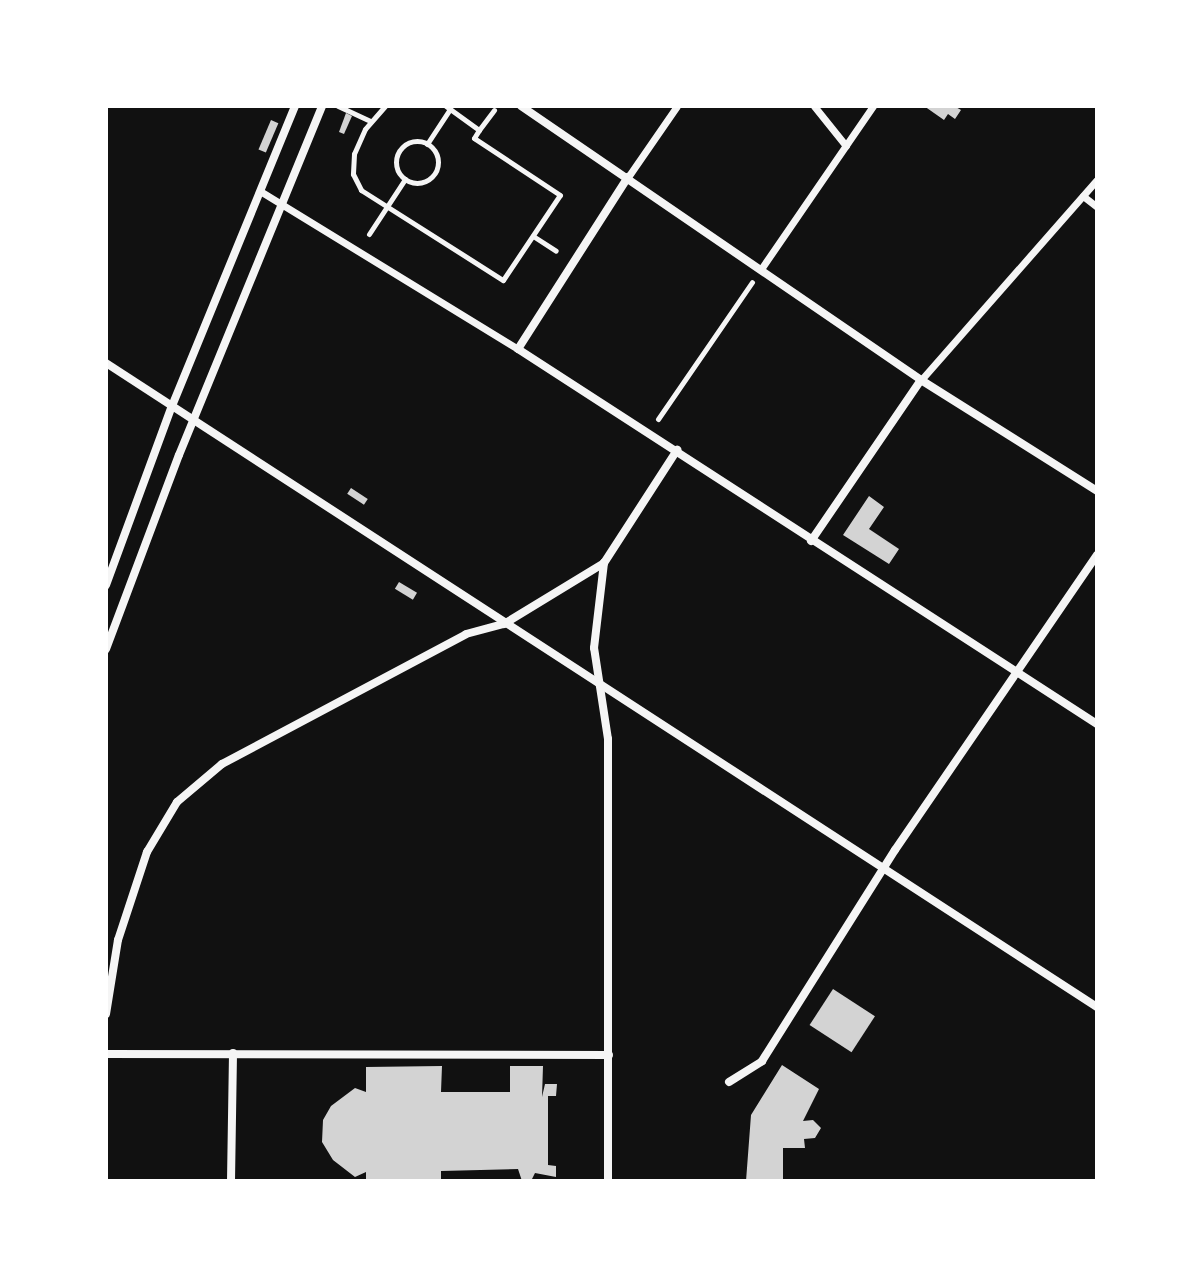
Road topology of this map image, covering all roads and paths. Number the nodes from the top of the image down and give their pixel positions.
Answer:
1 (295, 106) edge
2 (322, 106) edge
3 (337, 106) edge
4 (385, 106) edge
5 (521, 106) edge
6 (677, 106) edge
7 (814, 106) edge
8 (873, 106) edge
9 (448, 107) edge
10 (494, 110) dead end
11 (370, 121) junction
12 (479, 130) junction
13 (427, 144) junction
14 (846, 146) junction
15 (628, 177) junction
16 (405, 179) junction
17 (1097, 180) edge
18 (260, 191) junction
19 (1083, 196) junction
20 (283, 203) junction
21 (1097, 207) edge
22 (386, 209) junction
23 (369, 234) dead end
24 (533, 236) junction
25 (556, 251) dead end
26 (761, 269) junction
27 (752, 282) dead end
28 (518, 349) junction
29 (106, 363) edge
30 (921, 380) junction
31 (172, 406) junction
32 (658, 419) dead end
33 (194, 421) junction
34 (677, 450) junction
35 (1097, 491) edge
36 (811, 541) junction
37 (1097, 555) edge
38 (604, 563) junction
39 (106, 585) edge
40 (504, 624) junction
41 (106, 649) edge
42 (1017, 674) junction
43 (597, 684) junction
44 (1097, 724) edge
45 (883, 870) junction
46 (1097, 1007) edge
47 (106, 1014) edge
48 (233, 1053) junction
49 (106, 1054) edge
50 (609, 1055) junction
51 (729, 1082) dead end
52 (231, 1181) edge
53 (608, 1181) edge

1 - 18 street
2 - 20 street
3 - 11 path
4 - 11 path
5 - 15 street
6 - 15 street
7 - 14 street
8 - 14 street
9 - 12 path
9 - 13 path
10 - 12 path
11 - 22 path
12 - 24 path
13 - 16 path
13 - 16 path
14 - 26 street
15 - 26 street
15 - 28 street
16 - 22 path
17 - 19 street
18 - 20 street
18 - 31 street
19 - 21 street
19 - 30 street
20 - 28 street
20 - 33 street
22 - 23 path
22 - 24 path
24 - 25 path
26 - 30 street
27 - 32 path
28 - 34 street
29 - 31 street
30 - 35 street
30 - 36 street
31 - 33 street
31 - 39 street
33 - 40 street
33 - 41 street
34 - 36 street
34 - 38 street
36 - 42 street
37 - 42 street
38 - 40 street
38 - 43 street
40 - 43 street
40 - 47 street
42 - 44 street
42 - 45 street
43 - 45 street
43 - 50 street
45 - 46 street
45 - 51 street
48 - 49 street
48 - 50 street
48 - 52 street
50 - 53 street

